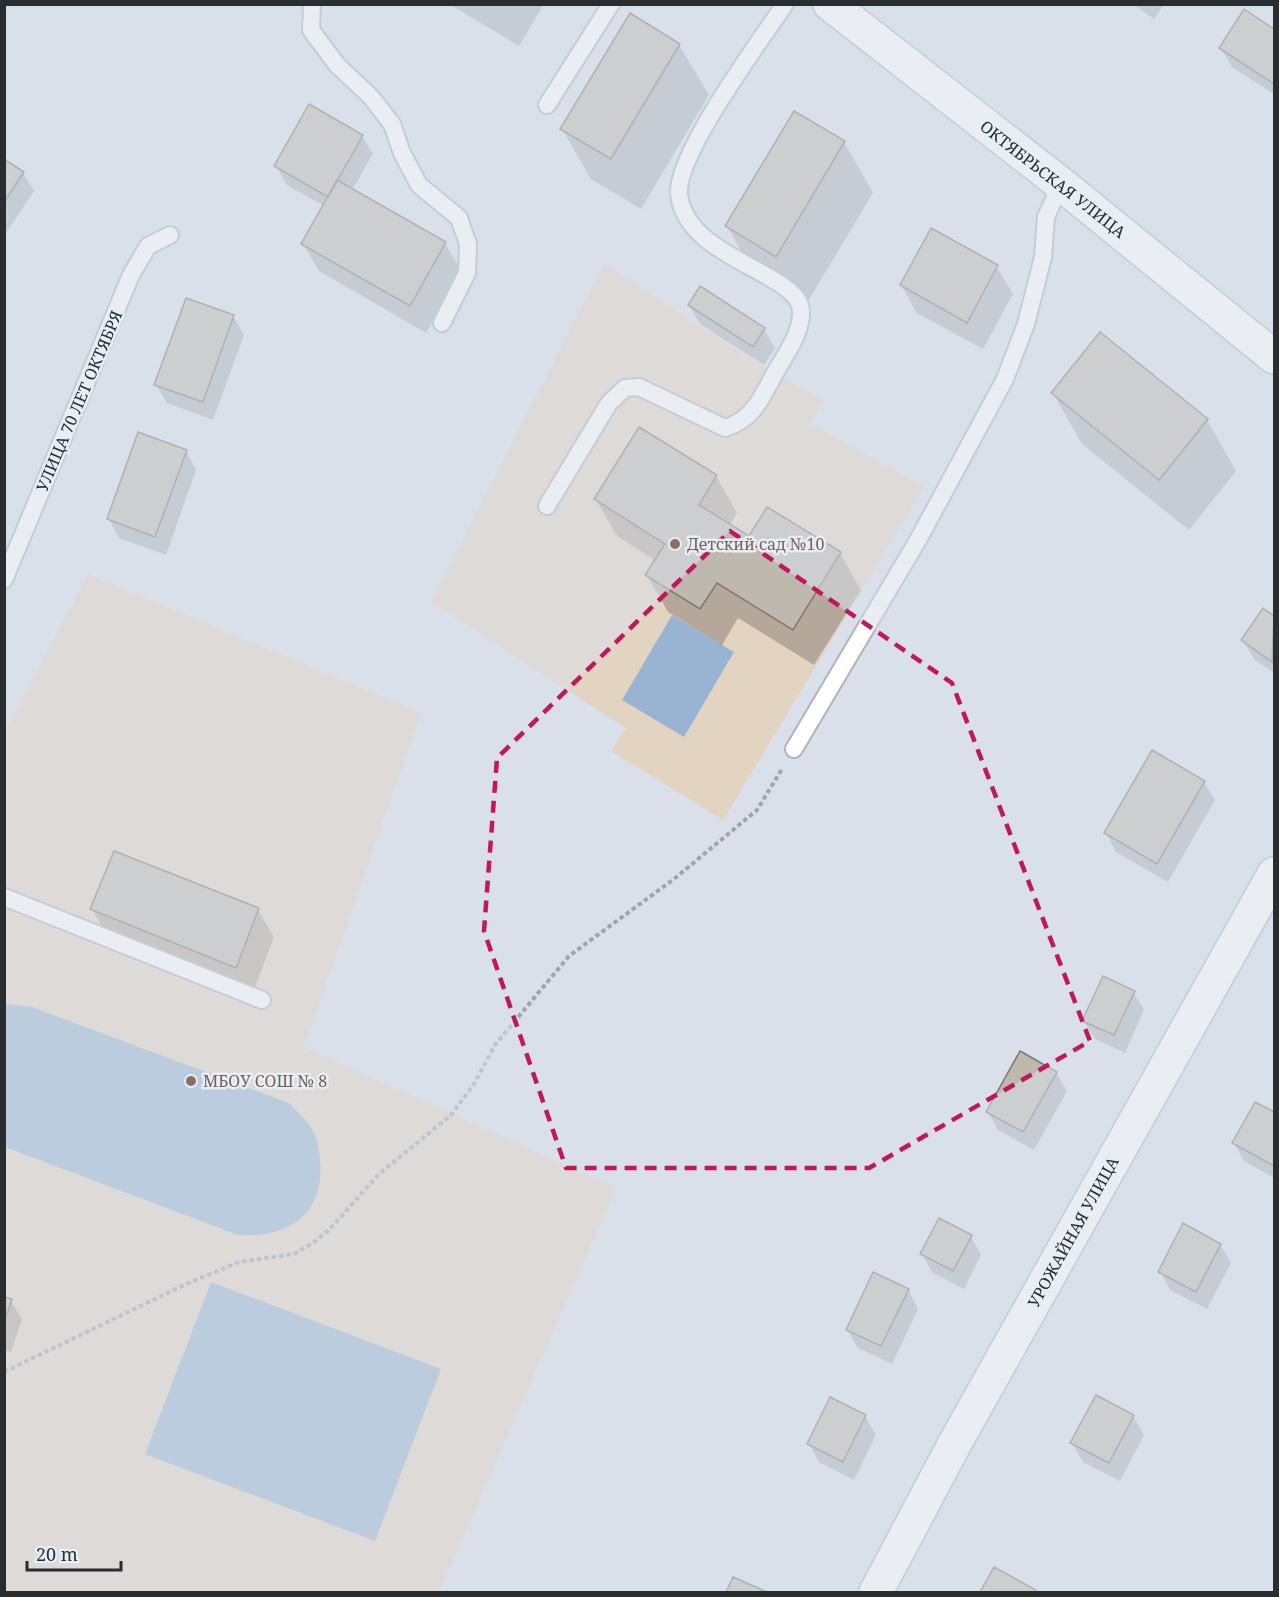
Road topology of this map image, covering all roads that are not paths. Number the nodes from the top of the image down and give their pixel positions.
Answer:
1 (312, 4) edge
2 (611, 4) edge
3 (785, 4) edge
4 (830, 4) edge
5 (548, 105) dead end
6 (1061, 184) junction
7 (170, 235) dead end
8 (442, 323) dead end
9 (1275, 357) edge
10 (547, 506) dead end
11 (4, 580) edge
12 (794, 749) road end
13 (1275, 874) edge
14 (4, 897) edge
15 (262, 1000) dead end
16 (876, 1593) edge

1 - 8 lane
2 - 5 lane
3 - 10 lane
4 - 6 street, ОКТЯБРЬСКАЯ УЛИЦА
6 - 9 street, ОКТЯБРЬСКАЯ УЛИЦА
6 - 12 lane
7 - 11 lane, УЛИЦА 70 ЛЕТ ОКТЯБРЯ
13 - 16 street, УРОЖАЙНАЯ УЛИЦА
14 - 15 lane

